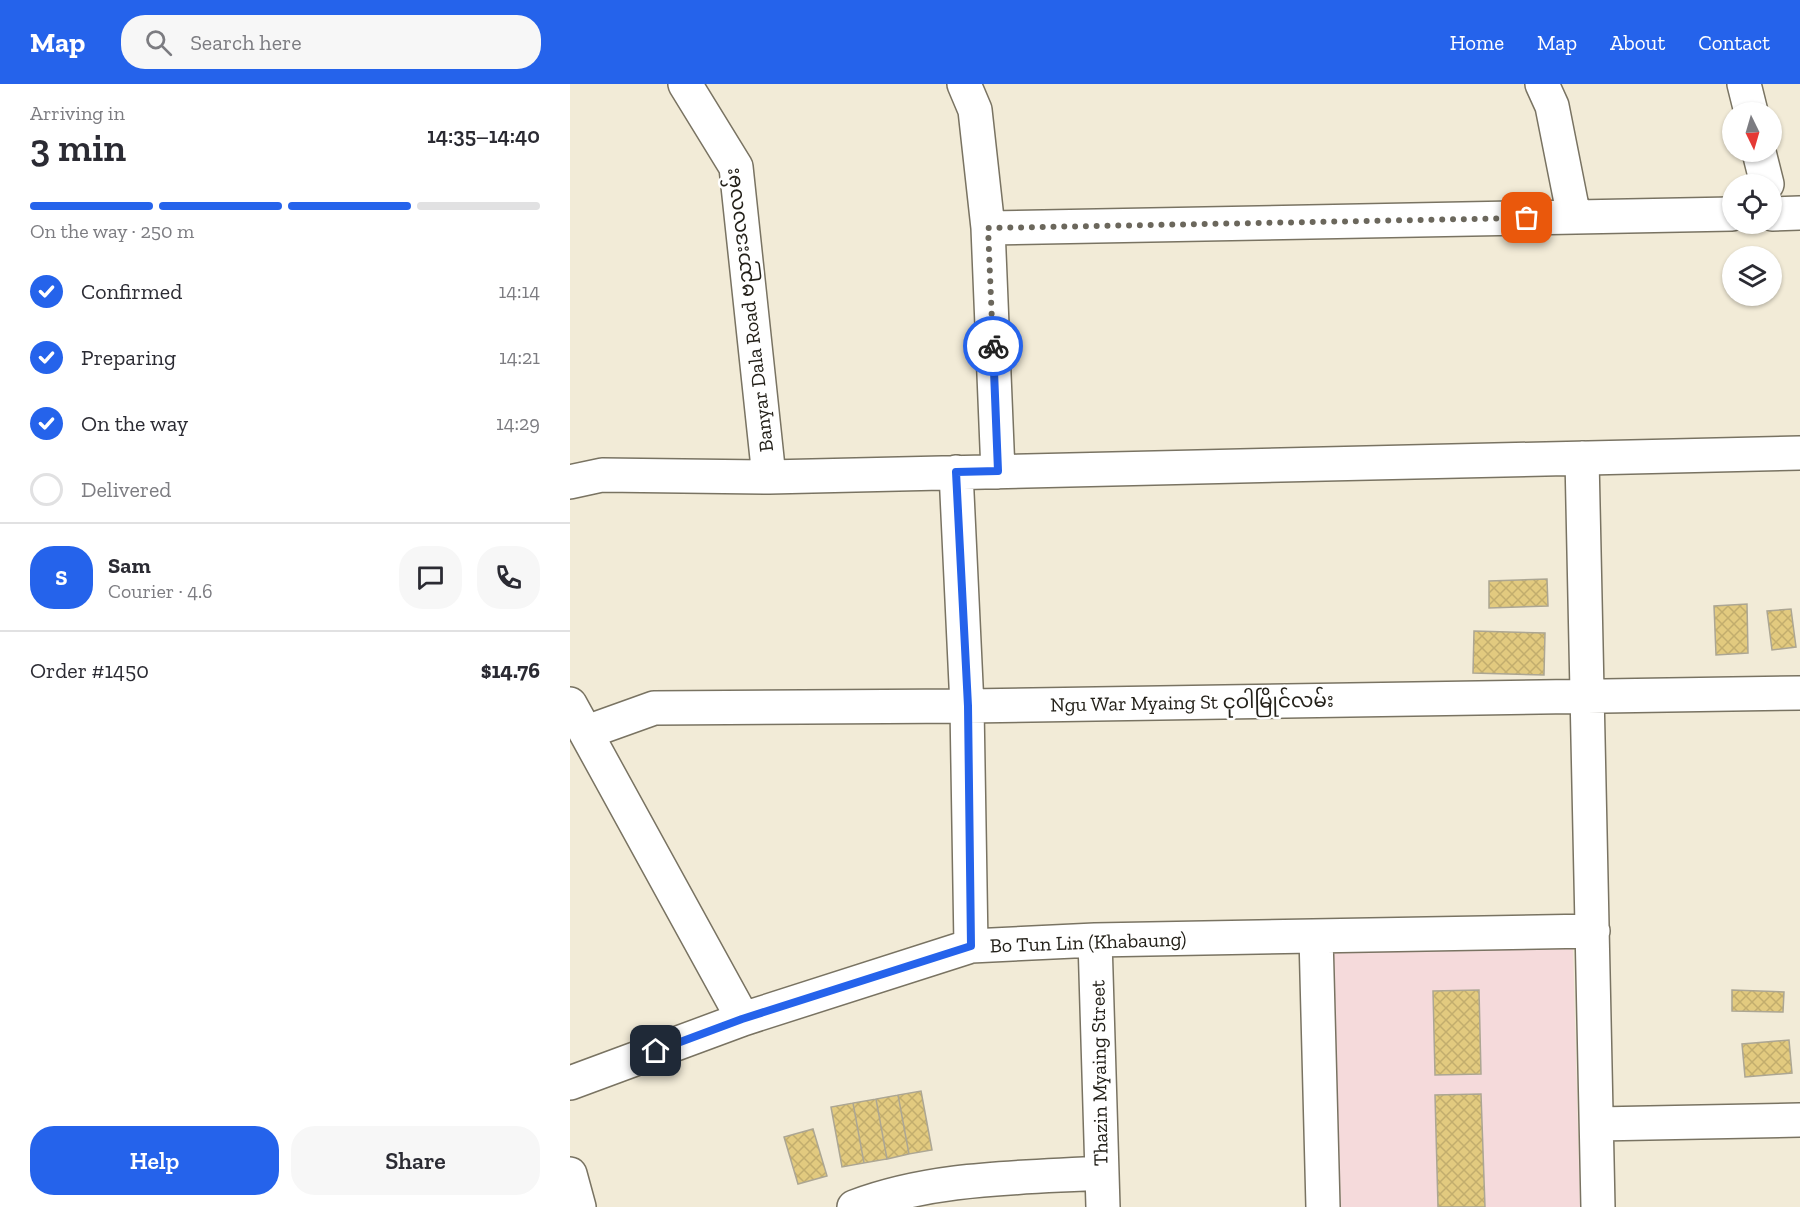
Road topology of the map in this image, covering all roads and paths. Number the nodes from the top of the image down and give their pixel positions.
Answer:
1 (685, 84) edge
2 (964, 84) edge
3 (1542, 84) edge
4 (1744, 84) edge
5 (1748, 102) edge
6 (1722, 214) edge
7 (1574, 217) junction
8 (988, 228) junction
9 (1800, 453) edge
10 (1582, 458) junction
11 (998, 471) junction
12 (956, 472) junction
13 (769, 477) junction
14 (570, 482) edge
15 (1800, 693) edge
16 (1588, 696) junction
17 (570, 704) edge
18 (968, 706) junction
19 (587, 732) junction
20 (1593, 931) junction
21 (1316, 936) junction
22 (1095, 940) junction
23 (971, 946) junction
24 (742, 1019) junction
25 (570, 1083) edge
26 (1800, 1120) edge
27 (1597, 1124) junction
28 (1101, 1173) junction
29 (570, 1174) edge
30 (872, 1204) edge
31 (579, 1207) edge
32 (1103, 1207) edge
33 (1323, 1207) edge
34 (1598, 1207) edge

1 - 13 street, Banyar Dala Road ဗညားဒလလမ်း
2 - 8 street
3 - 7 street
4 - 5 street
6 - 7 street
7 - 8 street
8 - 11 street
9 - 10 street
10 - 11 street
10 - 16 street
11 - 12 street
12 - 13 street
12 - 18 street
13 - 14 street
15 - 16 street, Ngu War Myaing St ငုဝါမြိုင်လမ်း
16 - 18 street, Ngu War Myaing St ငုဝါမြိုင်လမ်း
16 - 20 street
17 - 19 street
18 - 19 street, Ngu War Myaing St ငုဝါမြိုင်လမ်း
18 - 23 street
19 - 24 street
20 - 21 street, Bo Tun Lin (Khabaung)
20 - 27 street
21 - 22 street, Bo Tun Lin (Khabaung)
21 - 33 street
22 - 23 street, Bo Tun Lin (Khabaung)
22 - 28 street, Thazin Myaing Street
23 - 24 street, Bo Tun Lin (Khabaung)
24 - 25 street, Bo Tun Lin (Khabaung)
26 - 27 street
27 - 34 street
28 - 30 street
28 - 32 street, Thazin Myaing Street
29 - 31 street

